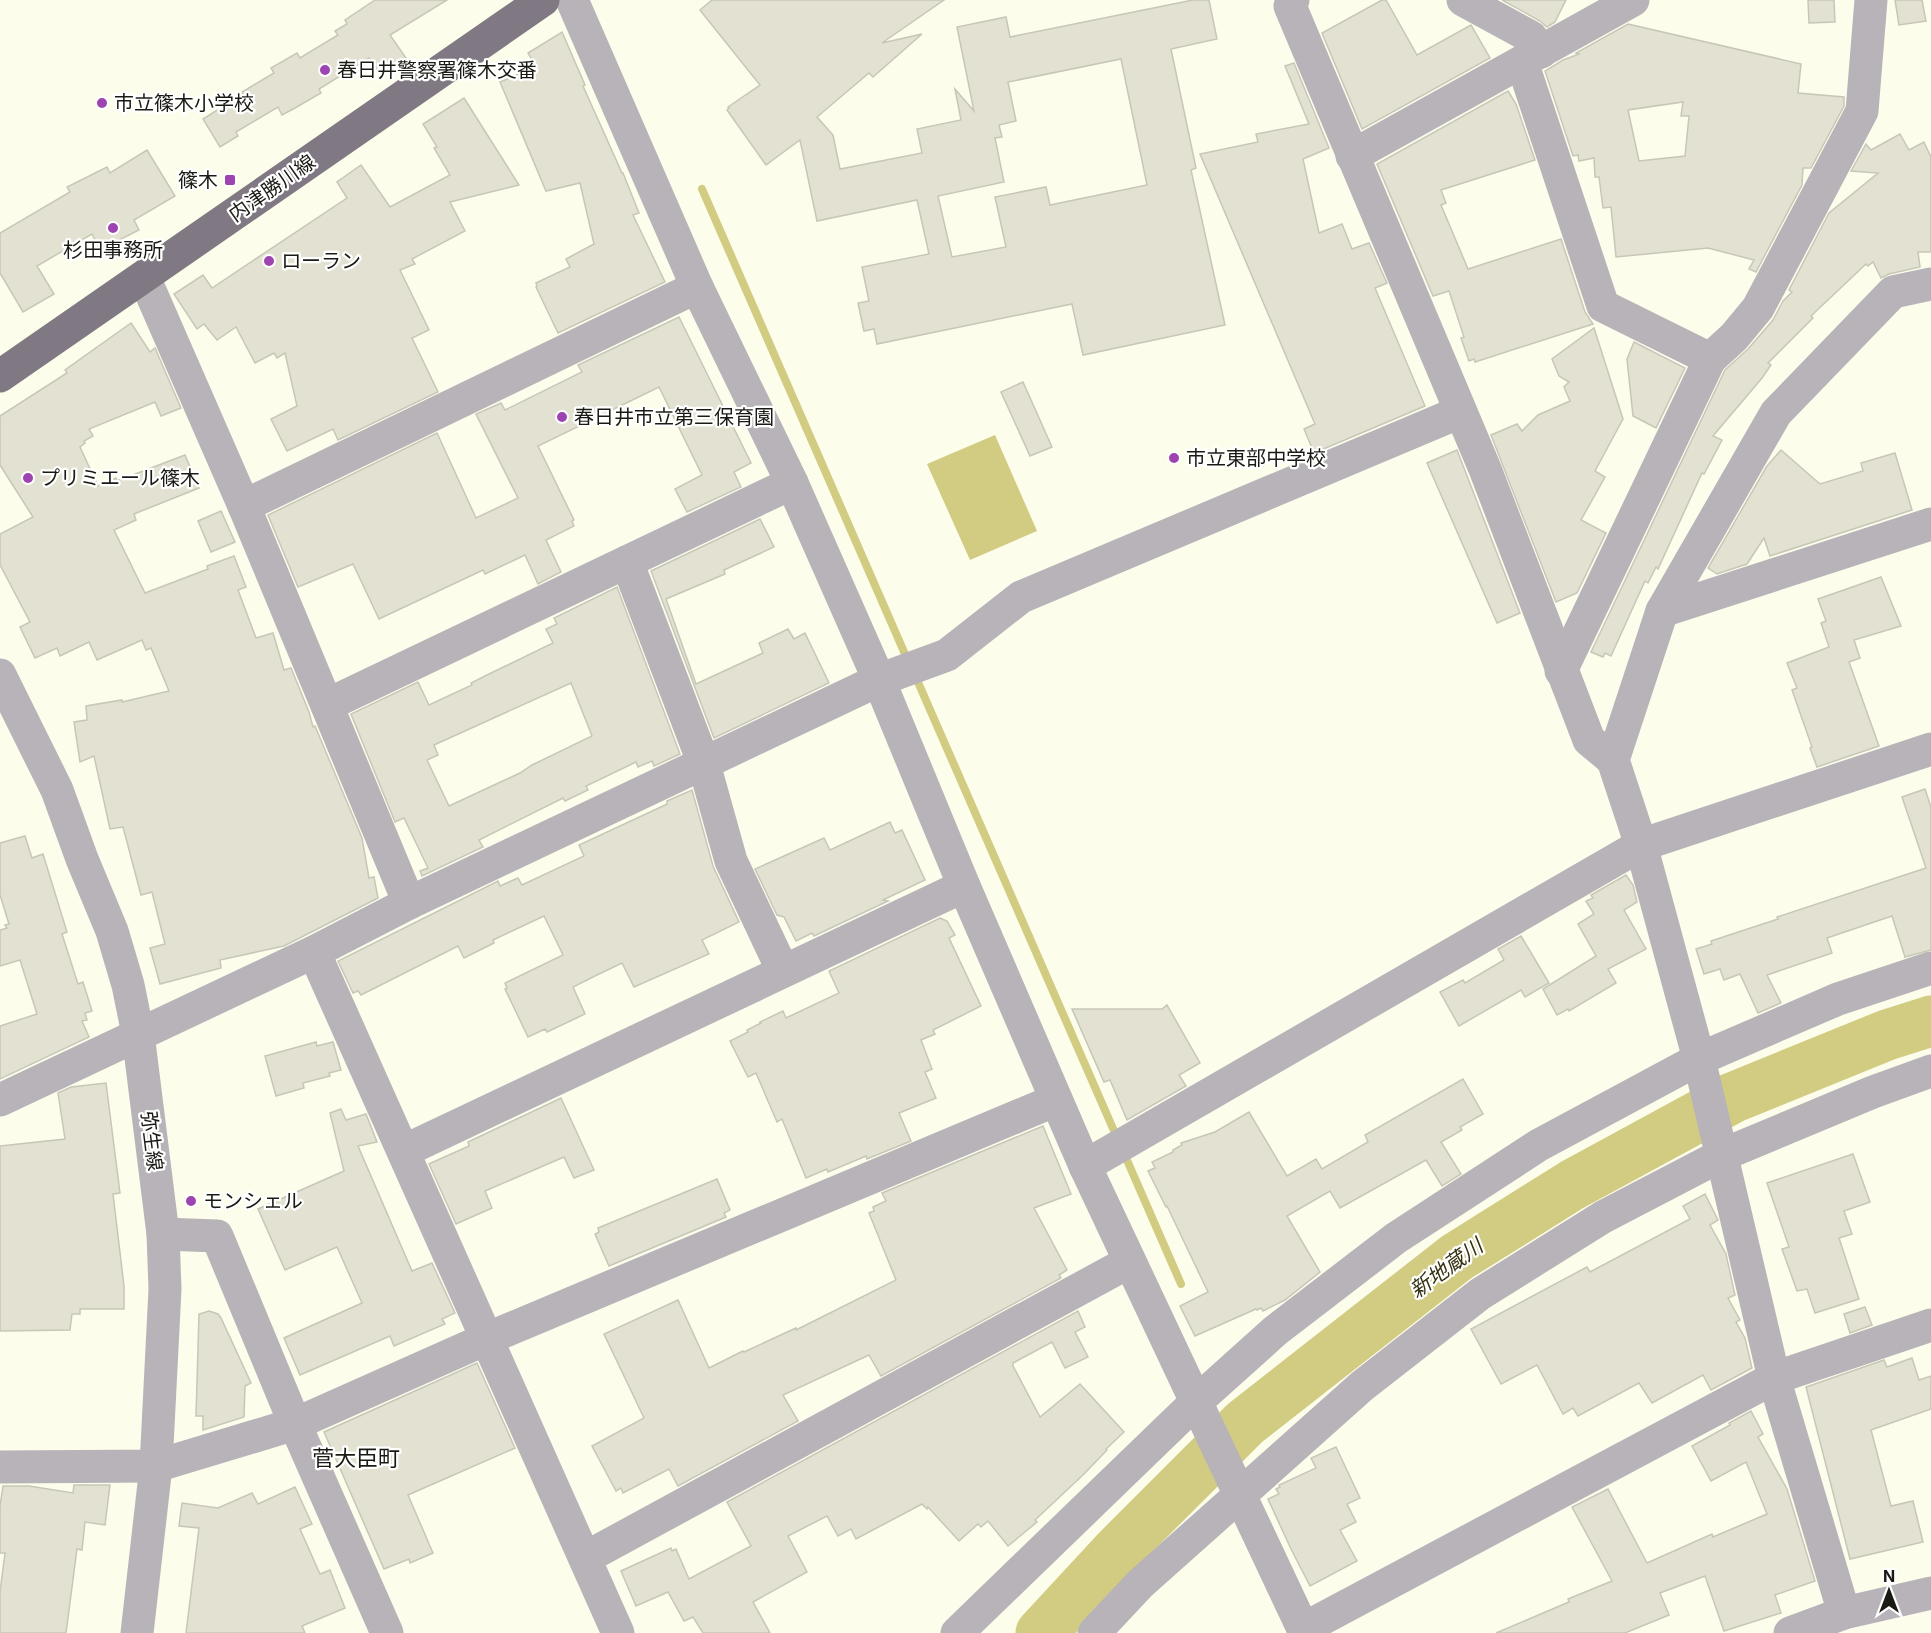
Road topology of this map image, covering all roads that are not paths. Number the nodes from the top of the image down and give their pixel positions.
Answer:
1 (543, 0) edge
2 (572, 0) edge
3 (1463, 0) edge
4 (1633, 0) edge
5 (1871, 0) edge
6 (1288, 2) edge
7 (1531, 57) junction
8 (1352, 156) junction
9 (144, 277) junction
10 (1931, 284) edge
11 (697, 287) junction
12 (1710, 359) junction
13 (0, 376) edge
14 (1460, 412) junction
15 (792, 483) junction
16 (244, 506) junction
17 (1931, 524) edge
18 (627, 562) junction
19 (1662, 610) junction
20 (1561, 671) junction
21 (0, 675) edge
22 (879, 680) junction
23 (327, 705) junction
24 (1931, 749) edge
25 (1613, 760) junction
26 (704, 764) junction
27 (1641, 845) junction
28 (964, 886) junction
29 (409, 903) junction
30 (314, 952) junction
31 (1931, 968) edge
32 (783, 971) junction
33 (138, 1034) junction
34 (1702, 1070) junction
35 (1931, 1071) edge
36 (0, 1100) edge
37 (1056, 1100) junction
38 (1719, 1145) junction
39 (404, 1151) junction
40 (1109, 1152) junction
41 (163, 1234) junction
42 (1129, 1262) junction
43 (1931, 1325) edge
44 (486, 1339) junction
45 (1774, 1378) junction
46 (1202, 1413) junction
47 (295, 1424) junction
48 (156, 1466) junction
49 (0, 1467) edge
50 (1237, 1485) junction
51 (585, 1558) junction
52 (1931, 1593) edge
53 (1845, 1613) junction
54 (1304, 1631) edge
55 (137, 1633) edge
56 (387, 1633) edge
57 (618, 1633) edge
58 (957, 1633) edge
59 (1094, 1633) edge
60 (1790, 1633) edge

1 - 9 main road, 内津勝川線
2 - 11 street
3 - 7 street
4 - 7 street
5 - 12 street
6 - 8 street
7 - 8 street
7 - 12 street
8 - 14 street
9 - 13 main road, 内津勝川線
9 - 16 street
10 - 19 street
11 - 15 street
11 - 16 street
12 - 20 street
14 - 20 street
14 - 22 street
15 - 18 street
15 - 22 street
16 - 23 street
17 - 19 street
18 - 23 street
18 - 26 street
19 - 25 street
20 - 25 street
21 - 33 street, 弥生線
22 - 26 street
22 - 28 street
23 - 29 street
24 - 27 street
25 - 27 street
26 - 29 street
26 - 32 street
27 - 34 street
27 - 40 street
28 - 32 street
28 - 37 street
29 - 30 street
30 - 33 street
30 - 39 street
31 - 34 street
32 - 39 street
33 - 36 street
33 - 41 street, 弥生線
34 - 38 street
34 - 46 street
35 - 38 street
37 - 40 street
37 - 44 street
38 - 45 street
38 - 50 street
39 - 44 street
40 - 42 street
41 - 47 street
41 - 48 street, 弥生線
42 - 46 street
42 - 51 street
43 - 45 street
44 - 47 street
44 - 51 street
45 - 53 street
45 - 54 street
46 - 50 street
46 - 58 street
47 - 48 street
47 - 56 street
48 - 49 street
48 - 55 street, 弥生線
50 - 54 street
50 - 59 street
51 - 57 street
52 - 53 street
53 - 60 street

